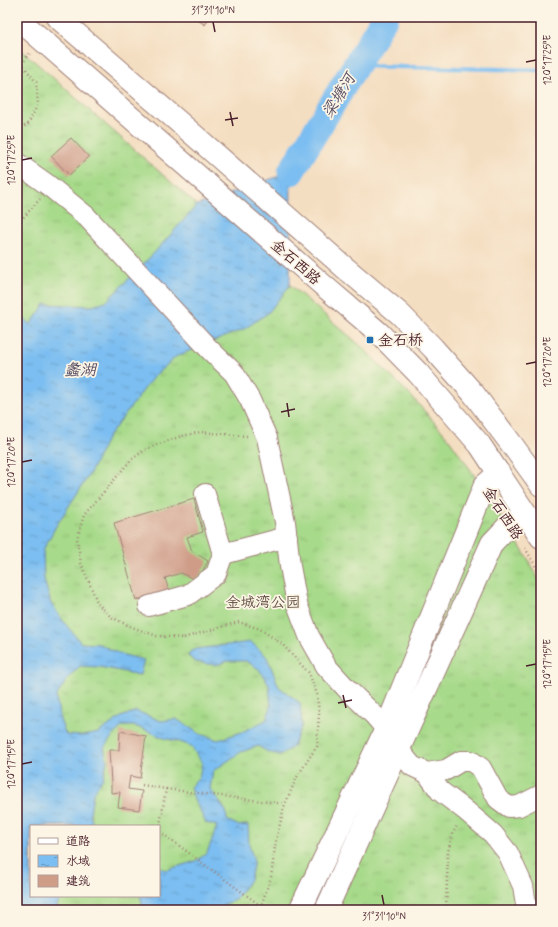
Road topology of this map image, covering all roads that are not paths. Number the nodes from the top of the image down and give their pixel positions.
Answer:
1 (57, 17) edge
2 (17, 18) edge
3 (17, 163) edge
4 (499, 473) junction
5 (541, 485) edge
6 (205, 494) dead end
7 (518, 519) junction
8 (287, 537) junction
9 (541, 537) edge
10 (223, 554) junction
11 (149, 606) dead end
12 (386, 729) junction
13 (399, 750) junction
14 (427, 773) junction
15 (541, 795) edge
16 (532, 906) edge
17 (300, 910) edge
18 (326, 910) edge

1 - 5 main road, 金石西路
2 - 4 main road, 金石西路
3 - 8 lane
4 - 7 main road, 金石西路
4 - 12 main road
6 - 10 lane
7 - 9 main road, 金石西路
7 - 13 main road
8 - 10 lane
8 - 12 lane
10 - 11 lane
12 - 13 lane
12 - 17 main road
13 - 14 lane
13 - 18 main road
14 - 15 lane
14 - 16 lane

